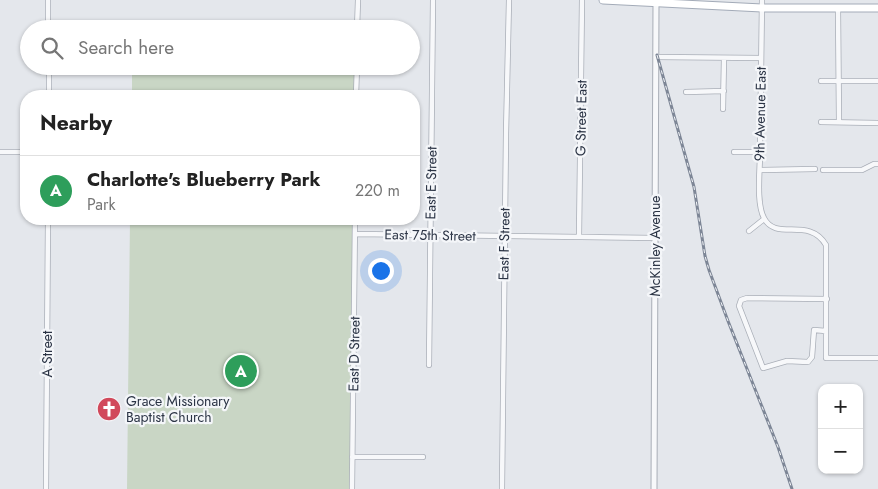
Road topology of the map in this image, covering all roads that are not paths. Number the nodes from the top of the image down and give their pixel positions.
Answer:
1 (48, 0) edge
2 (358, 0) edge
3 (433, 0) edge
4 (509, 0) edge
5 (582, 0) edge
6 (603, 0) edge
7 (656, 4) junction
8 (762, 4) edge
9 (838, 8) junction
10 (878, 8) edge
11 (48, 20) edge
12 (357, 20) edge
13 (656, 57) junction
14 (724, 58) junction
15 (761, 58) junction
16 (48, 75) edge
17 (357, 75) edge
18 (821, 81) dead end
19 (839, 81) junction
20 (878, 81) edge
21 (49, 90) edge
22 (356, 90) edge
23 (686, 92) dead end
24 (724, 92) junction
25 (724, 109) dead end
26 (820, 122) dead end
27 (839, 122) junction
28 (878, 123) edge
29 (0, 152) edge
30 (20, 152) edge
31 (734, 152) dead end
32 (760, 152) junction
33 (878, 164) edge
34 (815, 169) dead end
35 (760, 170) junction
36 (823, 170) dead end
37 (764, 219) junction
38 (48, 225) edge
39 (355, 225) edge
40 (749, 231) dead end
41 (355, 234) junction
42 (430, 235) junction
43 (504, 236) junction
44 (579, 237) junction
45 (655, 238) junction
46 (827, 299) junction
47 (826, 331) junction
48 (878, 358) edge
49 (429, 365) dead end
50 (352, 457) junction
51 (423, 457) dead end
52 (46, 489) edge
53 (352, 489) edge
54 (502, 489) edge
55 (654, 489) edge

1 - 11 street
2 - 12 street
3 - 42 street, East E Street
4 - 43 street, East F Street
5 - 44 street, G Street East
6 - 7 main road
7 - 8 main road
7 - 13 street, McKinley Avenue
8 - 9 main road
8 - 15 street, 9th Avenue East
9 - 10 main road
9 - 19 street
13 - 14 street
13 - 45 street, McKinley Avenue
14 - 15 street
14 - 24 street
15 - 32 street, 9th Avenue East
16 - 21 street
17 - 22 street
18 - 19 street
19 - 20 street
19 - 27 street
23 - 24 street
24 - 25 street
26 - 27 street
27 - 28 street
29 - 30 street
31 - 32 street
32 - 35 street, 9th Avenue East
33 - 36 street
34 - 35 street
35 - 37 street, 9th Avenue East
37 - 40 street
37 - 46 street
38 - 52 street, A Street
39 - 41 street, East D Street
41 - 42 street, East 75th Street
41 - 50 street, East D Street
42 - 43 street, East 75th Street
42 - 49 street, East E Street
43 - 44 street, East 75th Street
43 - 54 street, East F Street
44 - 45 street, East 75th Street
45 - 55 street, McKinley Avenue
46 - 47 street
46 - 47 street
47 - 48 street
50 - 51 street
50 - 53 street, East D Street

